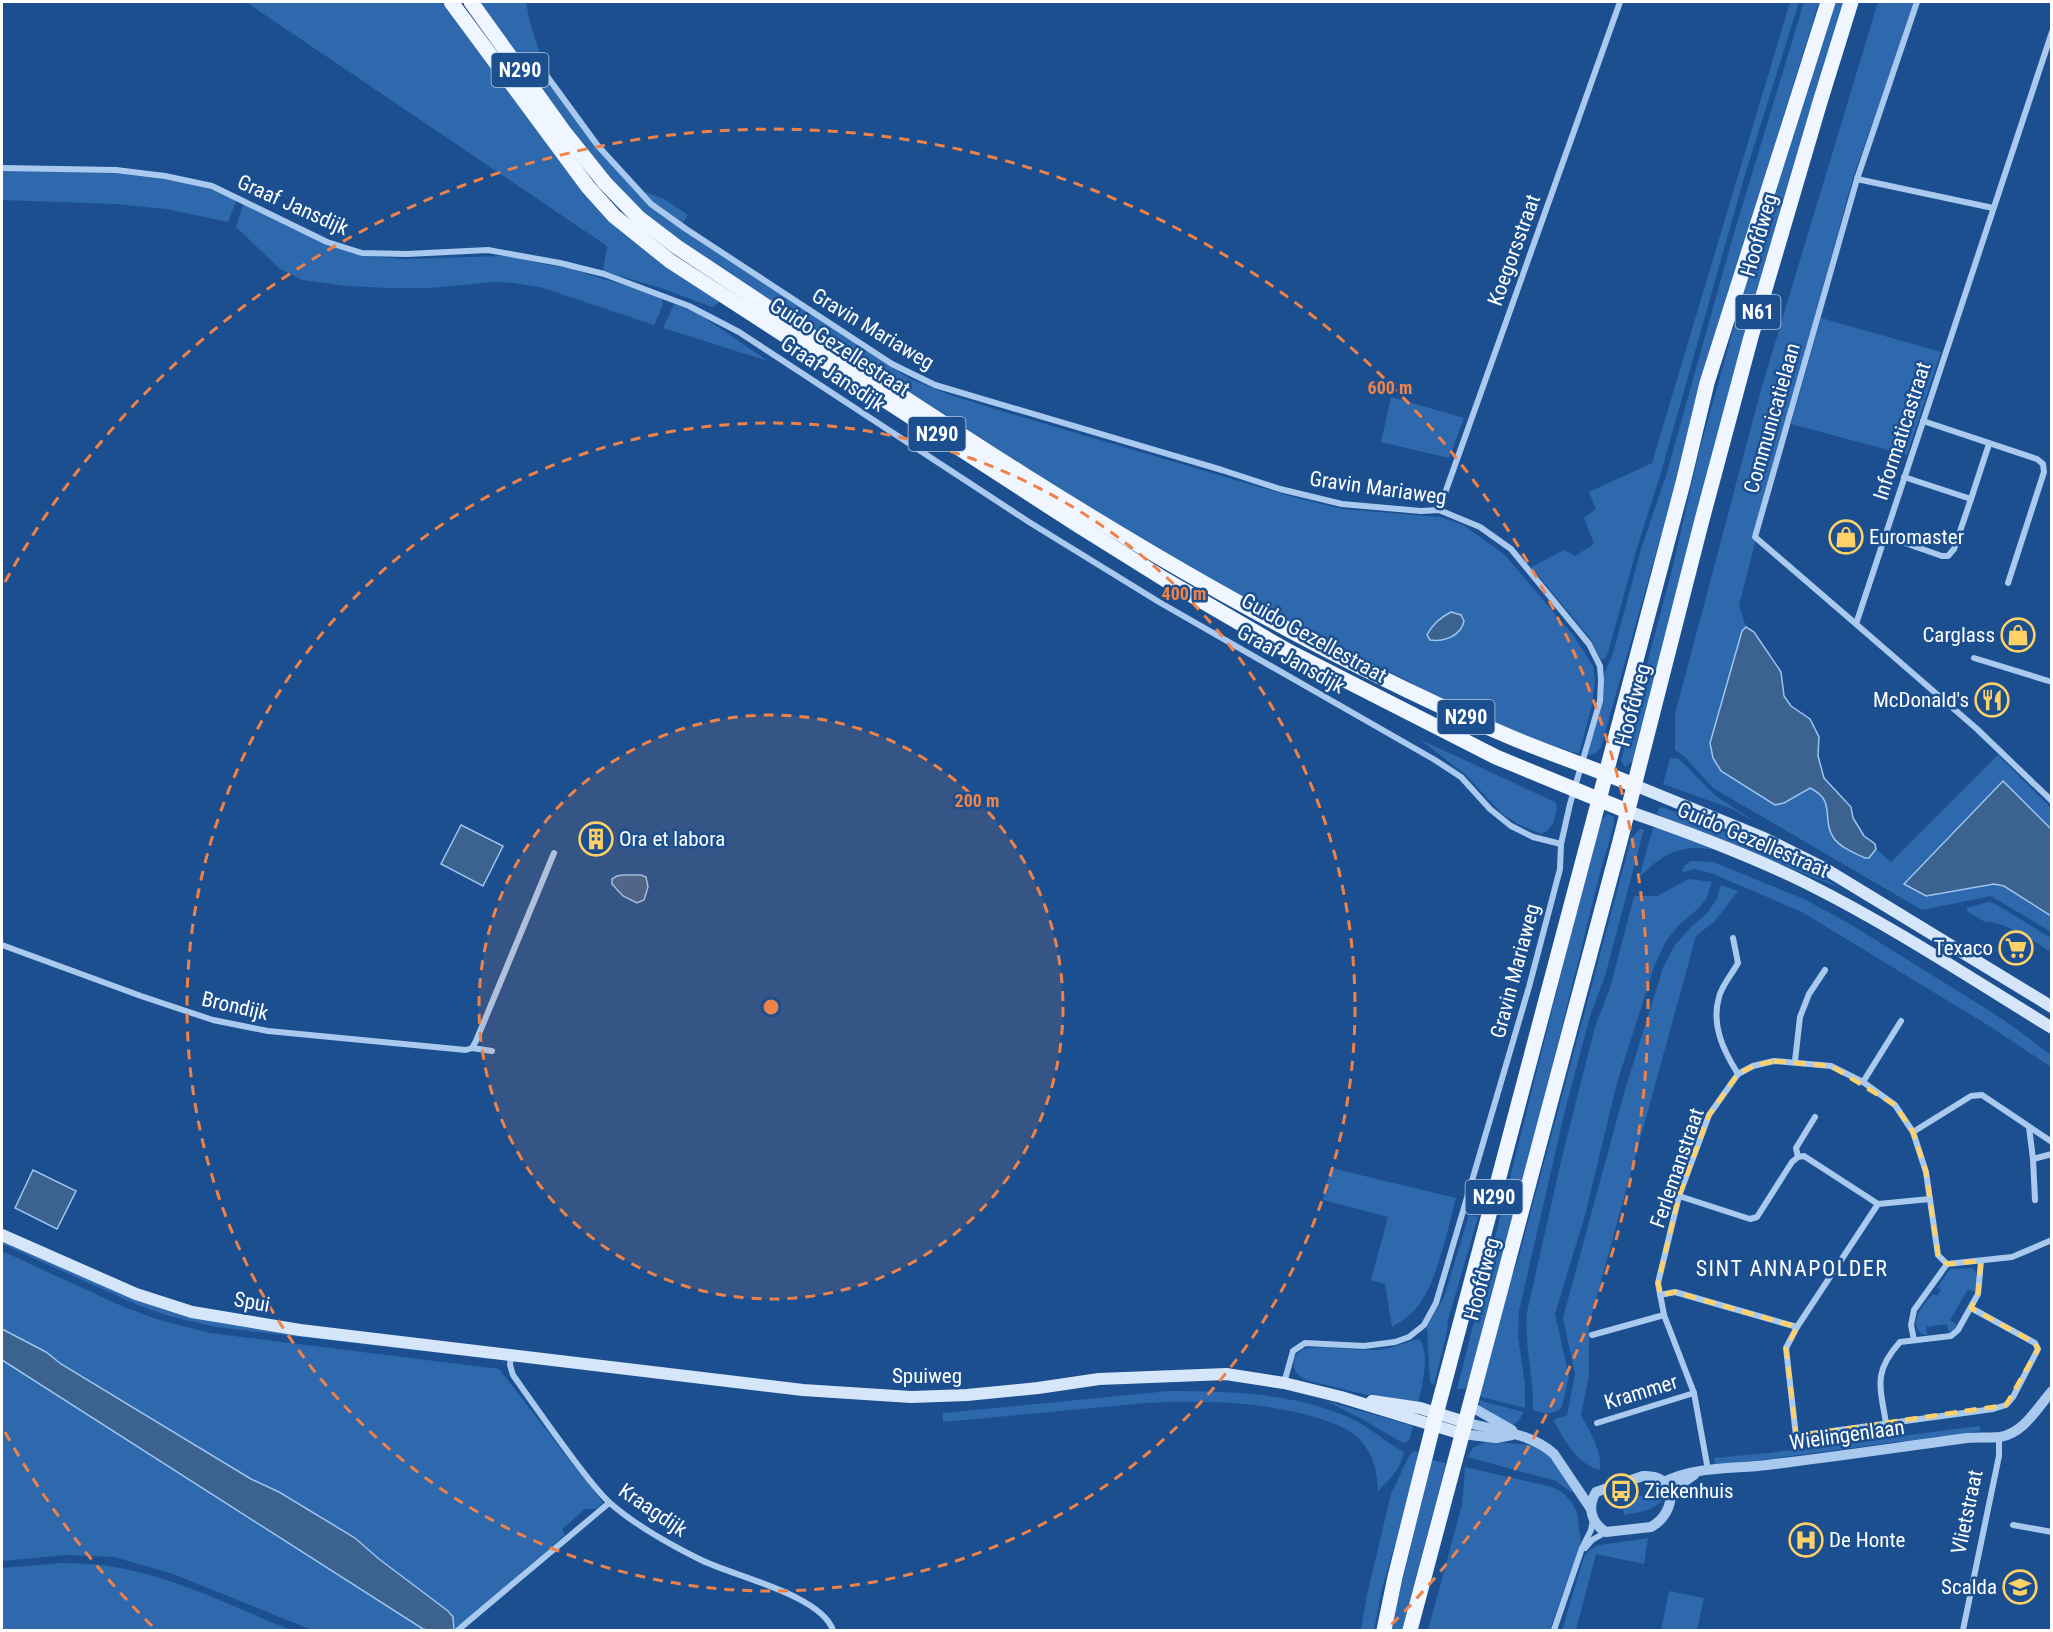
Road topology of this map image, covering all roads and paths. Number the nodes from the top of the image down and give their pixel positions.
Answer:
1 (451, 2) edge
2 (471, 2) edge
3 (1620, 2) edge
4 (1827, 2) edge
5 (1851, 2) edge
6 (1917, 2) edge
7 (2052, 33) edge
8 (541, 68) dead end
9 (2, 168) edge
10 (1857, 179) junction
11 (1993, 208) junction
12 (1923, 422) junction
13 (1989, 444) junction
14 (1904, 477) junction
15 (1971, 499) junction
16 (1438, 510) junction
17 (1885, 536) junction
18 (2008, 583) dead end
19 (1856, 624) junction
20 (1974, 658) dead end
21 (2052, 682) edge
22 (1581, 764) junction
23 (1606, 774) junction
24 (1634, 785) junction
25 (1574, 789) junction
26 (2051, 798) edge
27 (1598, 800) junction
28 (1627, 811) junction
29 (1561, 844) junction
30 (554, 852) dead end
31 (1733, 938) dead end
32 (2, 945) edge
33 (1825, 970) dead end
34 (2052, 1007) edge
35 (1901, 1021) dead end
36 (2052, 1028) edge
37 (472, 1048) junction
38 (492, 1051) dead end
39 (1795, 1061) junction
40 (1738, 1074) junction
41 (1863, 1082) junction
42 (1815, 1117) dead end
43 (2029, 1127) junction
44 (1913, 1132) junction
45 (2052, 1142) edge
46 (2052, 1154) edge
47 (1798, 1157) junction
48 (2033, 1159) junction
49 (1679, 1196) junction
50 (1930, 1199) junction
51 (2035, 1200) dead end
52 (1878, 1204) junction
53 (2, 1234) edge
54 (2052, 1240) edge
55 (1981, 1261) junction
56 (1947, 1264) junction
57 (1660, 1295) junction
58 (1971, 1308) junction
59 (1664, 1315) junction
60 (1797, 1327) junction
61 (1592, 1335) dead end
62 (1914, 1340) junction
63 (511, 1354) junction
64 (2052, 1382) edge
65 (1284, 1383) junction
66 (2052, 1391) edge
67 (1694, 1393) junction
68 (1470, 1406) junction
69 (1435, 1420) junction
70 (1597, 1423) dead end
71 (1886, 1423) junction
72 (1463, 1428) junction
73 (1517, 1434) junction
74 (1999, 1437) junction
75 (1704, 1471) junction
76 (1568, 1474) junction
77 (1664, 1482) junction
78 (1596, 1492) junction
79 (1670, 1499) junction
80 (609, 1503) junction
81 (1592, 1514) junction
82 (2013, 1525) dead end
83 (1606, 1532) junction
84 (2052, 1532) edge
85 (1579, 1556) junction
86 (458, 1630) edge
87 (833, 1630) edge
88 (1384, 1630) edge
89 (1410, 1630) edge
90 (1554, 1630) edge
91 (1963, 1630) edge

1 - 25 main road, Guido Gezellestraat / N290
2 - 22 main road, Guido Gezellestraat / N290
3 - 16 street, Koegorsstraat
4 - 23 main road, Hoofdweg / N61
5 - 24 main road, Hoofdweg / N61
6 - 10 street, Communicatielaan
7 - 11 street, Informaticastraat
8 - 16 street, Gravin Mariaweg
9 - 29 street, Graaf Jansdijk
10 - 11 street
10 - 19 street, Communicatielaan
11 - 12 street, Informaticastraat
12 - 13 street
12 - 14 street, Informaticastraat
13 - 15 street
13 - 18 street
14 - 15 street
14 - 17 street, Informaticastraat
15 - 17 street
16 - 22 street, Gravin Mariaweg
17 - 19 street, Informaticastraat
19 - 26 street
20 - 21 street
22 - 23 main road, Guido Gezellestraat / N290
22 - 25 street, Gravin Mariaweg
23 - 24 main road, Guido Gezellestraat / N290
23 - 27 main road, Hoofdweg / N61
24 - 28 main road, Hoofdweg / N290
24 - 34 main road, Guido Gezellestraat
25 - 27 main road, Guido Gezellestraat / N290
25 - 29 street, Gravin Mariaweg
27 - 28 main road, Guido Gezellestraat / N290
27 - 69 main road, Hoofdweg / N290
28 - 36 main road, Guido Gezellestraat
28 - 68 main road, Hoofdweg / N290
29 - 65 street, Gravin Mariaweg
30 - 37 street
31 - 40 street
32 - 37 street, Brondijk
33 - 39 street
35 - 41 street
37 - 38 street, Brondijk
39 - 40 street
39 - 41 street
40 - 49 street, Ferlemanstraat
41 - 44 street
42 - 47 street
43 - 44 street
43 - 45 street
43 - 48 street
44 - 50 street
46 - 48 street
47 - 49 street
47 - 52 street
48 - 51 street
49 - 57 street, Ferlemanstraat
50 - 52 street
50 - 56 street
52 - 60 street
53 - 63 main road, Spui
54 - 55 street
55 - 56 street
55 - 58 street
56 - 62 street
57 - 59 street, Ferlemanstraat
57 - 60 street
58 - 62 street
58 - 71 street
59 - 61 street
59 - 67 street, Ferlemanstraat
60 - 71 street
62 - 71 street
63 - 65 main road, Spuiweg
63 - 80 street, Kraagdijk
64 - 74 street
65 - 69 main road, Spuiweg
66 - 74 street
67 - 70 street, Krammer
67 - 75 street, Ferlemanstraat
68 - 72 main road, Hoofdweg / N290
68 - 73 street
69 - 72 main road
69 - 88 main road, Hoofdweg / N290
72 - 73 street
72 - 89 main road, Hoofdweg / N290
73 - 76 street
74 - 75 street, Wielingenlaan
74 - 91 street, Vlietstraat
75 - 77 street, Wielingenlaan
75 - 79 street
76 - 78 street
76 - 81 street
77 - 78 street
77 - 79 street
78 - 81 street
79 - 83 street
80 - 86 street
80 - 87 street, Kraagdijk
81 - 83 street
81 - 85 street
82 - 84 street
83 - 85 street
85 - 90 street

